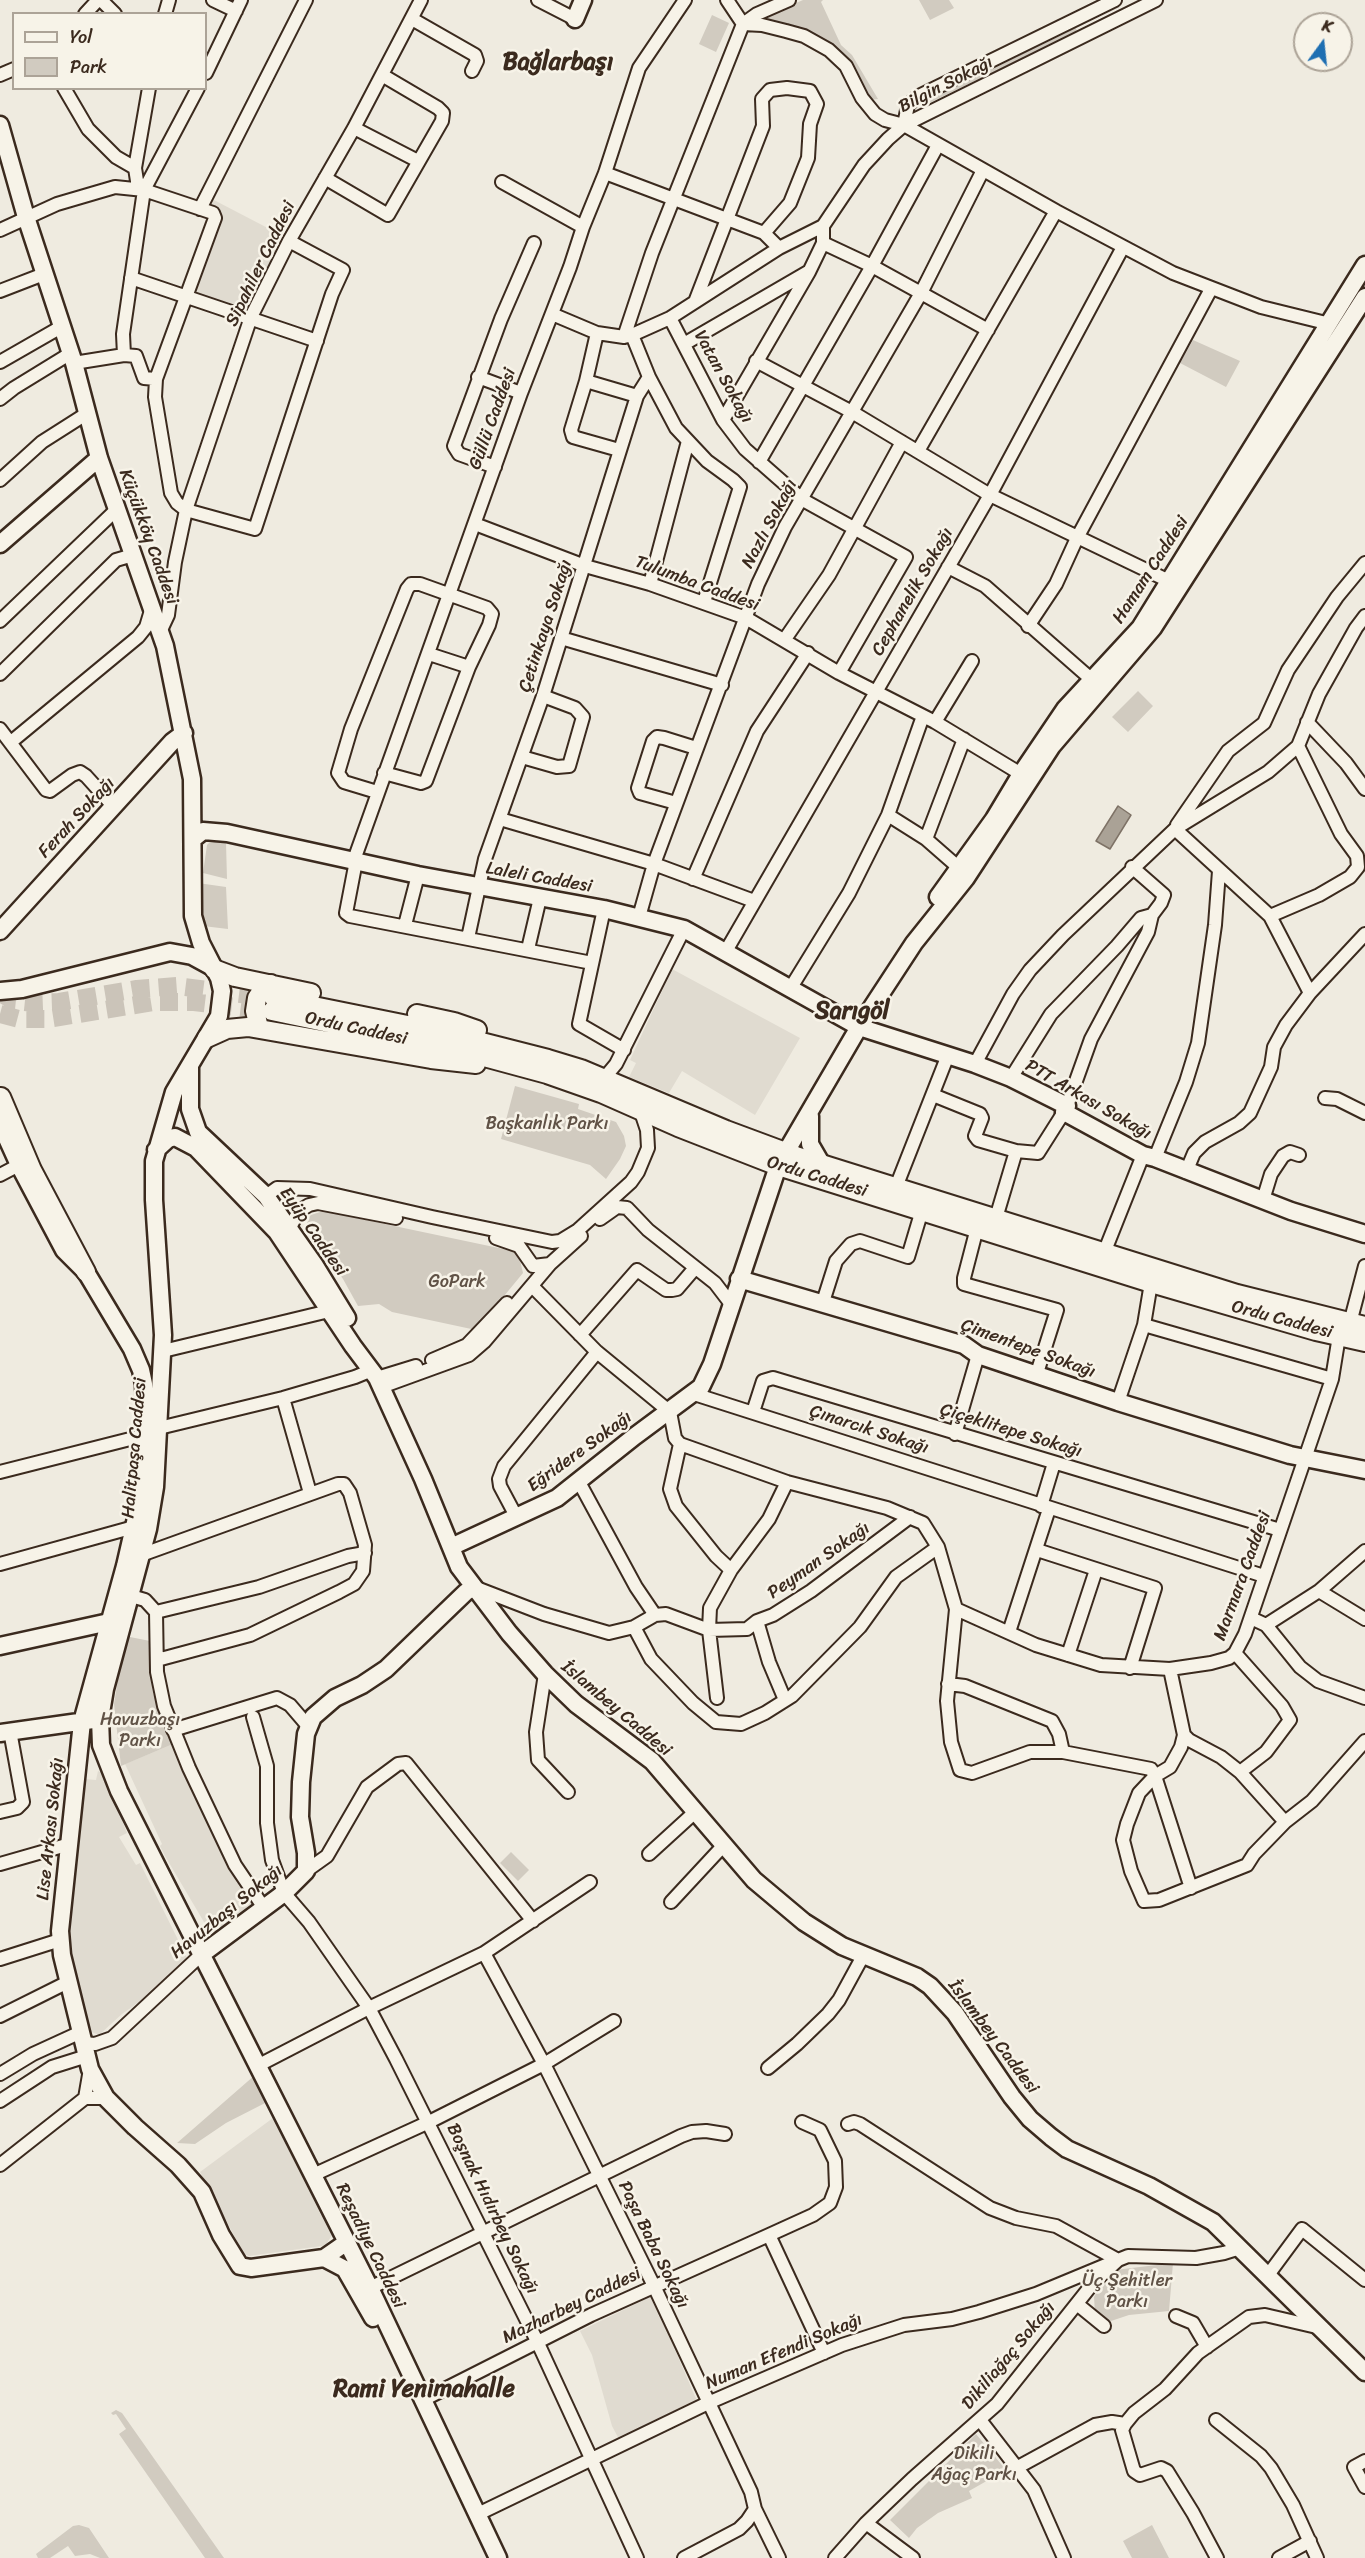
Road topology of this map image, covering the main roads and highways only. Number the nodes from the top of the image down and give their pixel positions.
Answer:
1 (584, 0) edge
2 (575, 19) road end
3 (0, 125) edge
4 (4, 159) edge
5 (1365, 265) edge
6 (1359, 296) edge
7 (99, 458) junction
8 (0, 544) edge
9 (1174, 585) junction
10 (184, 733) junction
11 (1026, 777) junction
12 (193, 839) junction
13 (0, 931) edge
14 (914, 943) junction
15 (214, 969) junction
16 (7, 990) edge
17 (272, 998) junction
18 (859, 1027) junction
19 (259, 1029) junction
20 (207, 1038) junction
21 (518, 1058) junction
22 (191, 1063) junction
23 (1, 1097) edge
24 (810, 1111) junction
25 (0, 1123) edge
26 (156, 1150) junction
27 (782, 1159) junction
28 (821, 1163) junction
29 (266, 1196) junction
30 (263, 1216) junction
31 (1365, 1234) edge
32 (86, 1272) junction
33 (739, 1279) junction
34 (334, 1308) junction
35 (1351, 1328) edge
36 (1365, 1342) edge
37 (152, 1431) junction
38 (1365, 1470) edge
39 (451, 1547) junction
40 (474, 1587) junction
41 (109, 1622) junction
42 (0, 1646) edge
43 (100, 1719) junction
44 (82, 1722) junction
45 (5, 1732) edge
46 (105, 1759) junction
47 (78, 1761) junction
48 (202, 1954) junction
49 (347, 2242) junction
50 (324, 2258) junction
51 (1365, 2372) edge
52 (419, 2402) junction
53 (487, 2558) edge
54 (498, 2558) edge

1 - 2 main road
3 - 4 main road, Küçükköy Caddesi
4 - 7 main road, Küçükköy Caddesi
5 - 6 main road, Hamam Caddesi
6 - 9 main road, Hamam Caddesi
7 - 8 main road
7 - 10 main road, Küçükköy Caddesi
9 - 11 main road, Hamam Caddesi
9 - 11 main road, Hamam Caddesi
10 - 12 main road, Küçükköy Caddesi
10 - 13 main road, Ferah Sokağı
11 - 14 main road, Hamam Caddesi
11 - 14 main road, Hamam Caddesi
12 - 15 main road, Küçükköy Caddesi
12 - 18 main road, Laleli Caddesi
14 - 18 main road, Hamam Caddesi
15 - 16 main road
15 - 17 main road, Ordu Caddesi
15 - 20 main road, Halitpaşa Caddesi
17 - 19 main road
17 - 21 main road, Ordu Caddesi
18 - 24 main road, Hamam Caddesi
18 - 31 main road, PTT Arkası Sokağı
19 - 20 main road
19 - 21 main road
20 - 22 main road, Halitpaşa Caddesi
21 - 27 main road, Ordu Caddesi
21 - 27 main road, Ordu Caddesi
22 - 26 main road, Halitpaşa Caddesi
22 - 29 main road, Eyüp Caddesi
23 - 32 main road
24 - 27 main road, Hamam Caddesi
24 - 28 main road
25 - 32 main road, Halitpaşa Caddesi
26 - 30 main road, Eyüp Caddesi
26 - 37 main road, Halitpaşa Caddesi
27 - 28 main road, Ordu Caddesi
27 - 33 main road
27 - 35 main road, Ordu Caddesi
28 - 35 main road, Ordu Caddesi
29 - 30 main road
29 - 34 main road, Eyüp Caddesi
30 - 34 main road, Eyüp Caddesi
32 - 37 main road, Halitpaşa Caddesi
33 - 38 main road, Çimentepe Sokağı
33 - 39 main road, Eğridere Sokağı
34 - 39 main road, Eyüp Caddesi
35 - 36 main road, Ordu Caddesi
37 - 41 main road, Halitpaşa Caddesi
37 - 43 main road, Halitpaşa Caddesi
39 - 40 main road, Eyüp Caddesi
40 - 48 main road, Havuzbaşı Sokağı
40 - 51 main road, İslambey Caddesi
41 - 42 main road
41 - 44 main road, Halitpaşa Caddesi
43 - 44 main road
43 - 46 main road, Halitpaşa Caddesi
44 - 45 main road
44 - 47 main road, Lise Arkası Sokağı
46 - 47 main road
46 - 48 main road, Halitpaşa Caddesi
47 - 50 main road, Lise Arkası Sokağı
48 - 49 main road, Reşadiye Caddesi
49 - 50 main road
49 - 52 main road, Reşadiye Caddesi
50 - 52 main road, Reşadiye Caddesi
52 - 53 main road, Reşadiye Caddesi
52 - 54 main road, Reşadiye Caddesi

